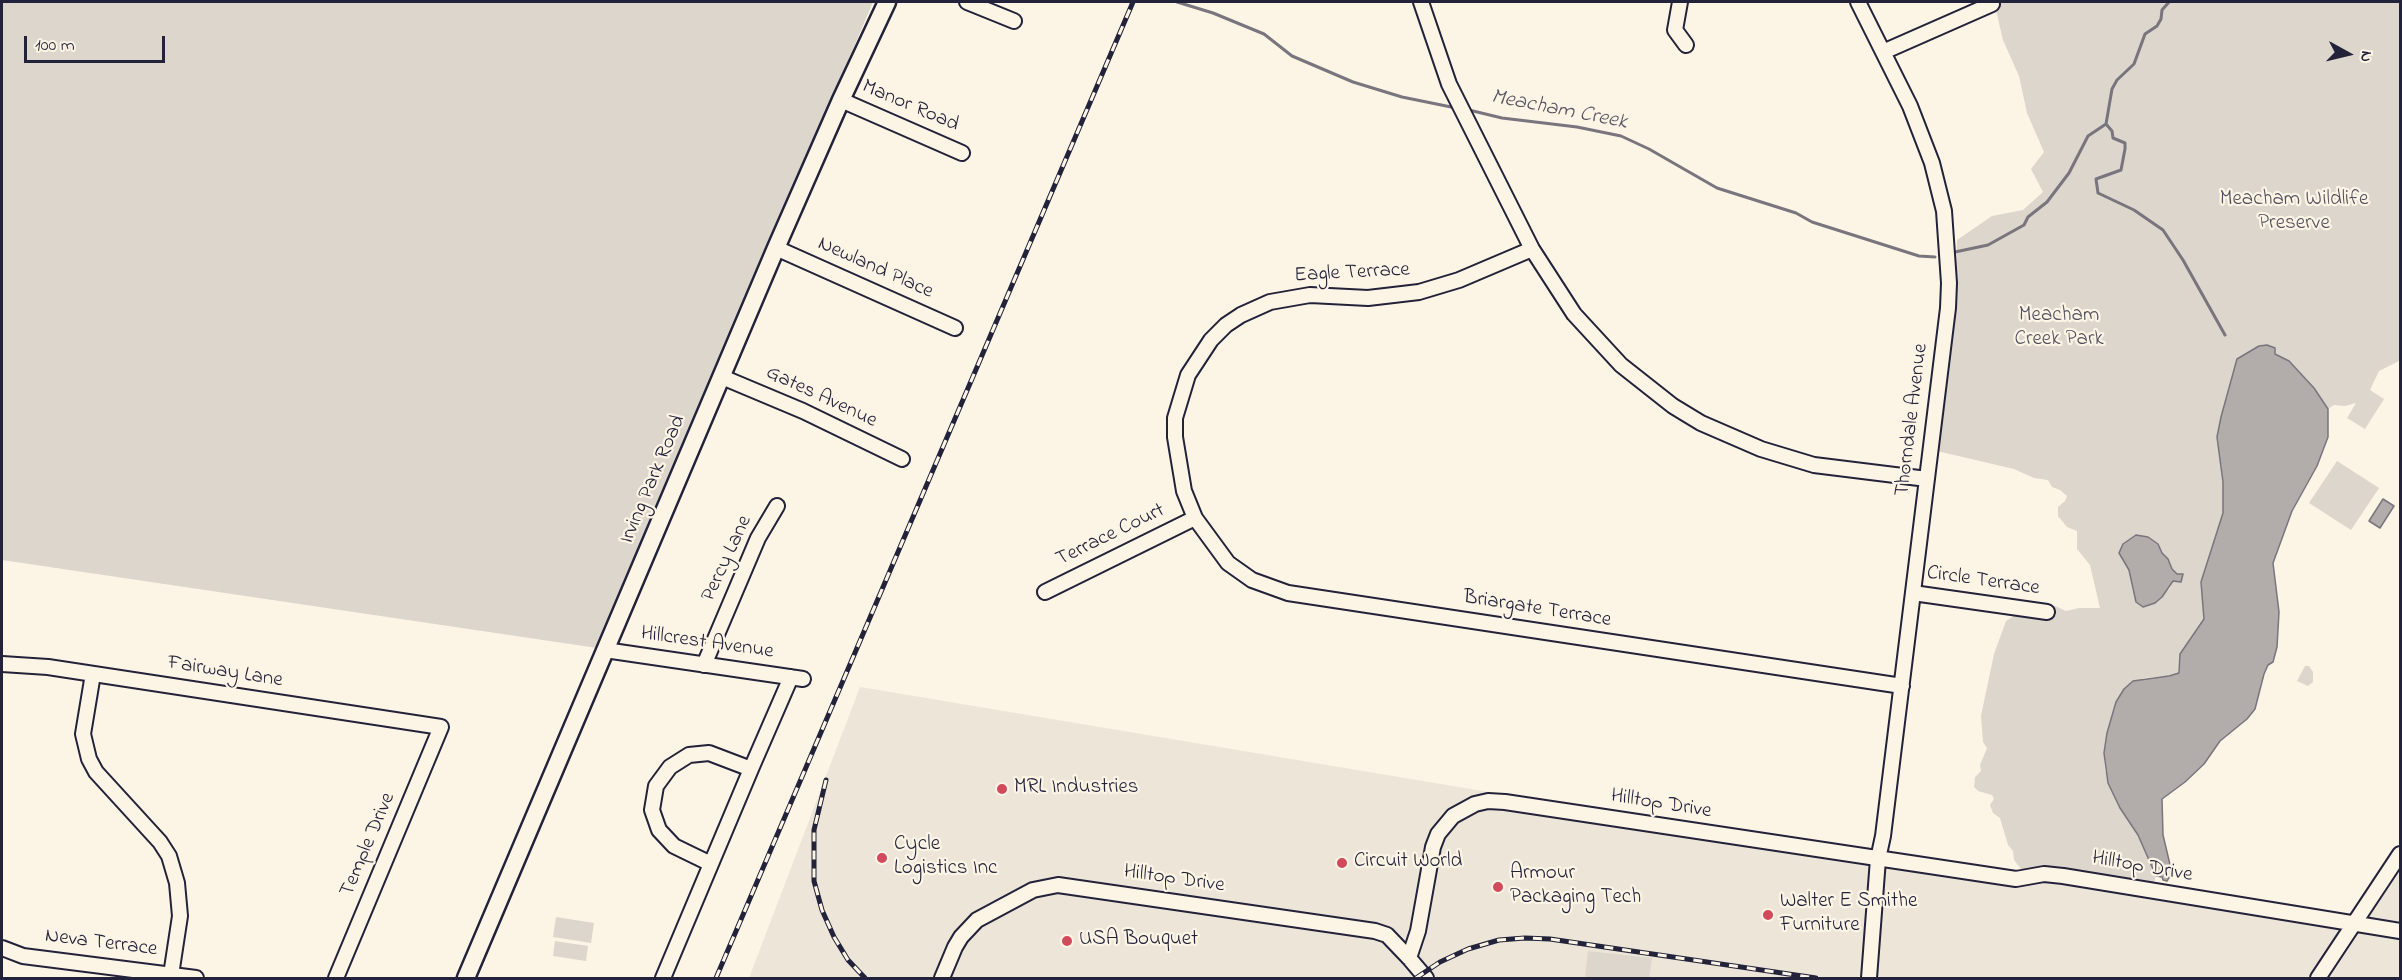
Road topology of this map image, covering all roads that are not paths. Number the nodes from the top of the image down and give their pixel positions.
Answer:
1 (887, 2) edge
2 (967, 2) edge
3 (1421, 2) edge
4 (1680, 2) edge
5 (1858, 2) edge
6 (1992, 4) dead end
7 (1014, 21) dead end
8 (1686, 45) dead end
9 (1883, 52) junction
10 (841, 100) junction
11 (962, 153) dead end
12 (776, 248) junction
13 (1532, 249) junction
14 (955, 328) dead end
15 (722, 377) junction
16 (902, 459) dead end
17 (1927, 479) junction
18 (777, 506) dead end
19 (1195, 518) junction
20 (1045, 592) dead end
21 (1913, 593) junction
22 (2047, 612) dead end
23 (605, 650) junction
24 (2, 664) edge
25 (704, 665) junction
26 (93, 674) junction
27 (1902, 686) junction
28 (441, 728) joint
29 (752, 769) junction
30 (2400, 854) edge
31 (1878, 859) junction
32 (711, 864) junction
33 (2354, 924) junction
34 (2400, 932) edge
35 (2, 948) edge
36 (1410, 958) junction
37 (171, 975) junction
38 (196, 978) edge
39 (336, 978) edge
40 (466, 978) edge
41 (663, 978) edge
42 (942, 978) edge
43 (1426, 978) edge
44 (1869, 978) edge
45 (2318, 978) edge

1 - 10 main road, Irving Park Road
2 - 7 street
3 - 13 street
4 - 8 street
5 - 9 street, Thorndale Avenue
6 - 9 street
9 - 17 street, Thorndale Avenue
10 - 11 street, Manor Road
10 - 12 main road, Irving Park Road
12 - 14 street, Newland Place
12 - 15 main road, Irving Park Road
13 - 17 street
13 - 19 street, Eagle Terrace
15 - 16 street, Gates Avenue
15 - 23 main road, Irving Park Road
17 - 21 street, Thorndale Avenue
18 - 25 street, Percy Lane
19 - 20 street, Terrace Court
19 - 27 street, Briargate Terrace
21 - 22 street, Circle Terrace
21 - 27 street, Thorndale Avenue
23 - 25 street, Hillcrest Avenue
23 - 40 main road, Irving Park Road
24 - 26 street, Fairway Lane
25 - 29 street, Hillcrest Avenue
26 - 28 street, Fairway Lane
26 - 37 street
27 - 31 street, Thorndale Avenue
28 - 39 street, Temple Drive
29 - 32 street
29 - 32 street
30 - 33 street
31 - 33 street, Hilltop Drive
31 - 36 street, Hilltop Drive
31 - 44 street, Thorndale Avenue
32 - 41 street
33 - 34 street, Hilltop Drive
33 - 45 street
35 - 37 street, Neva Terrace
36 - 42 street, Hilltop Drive
36 - 43 street
37 - 38 street, Neva Terrace

